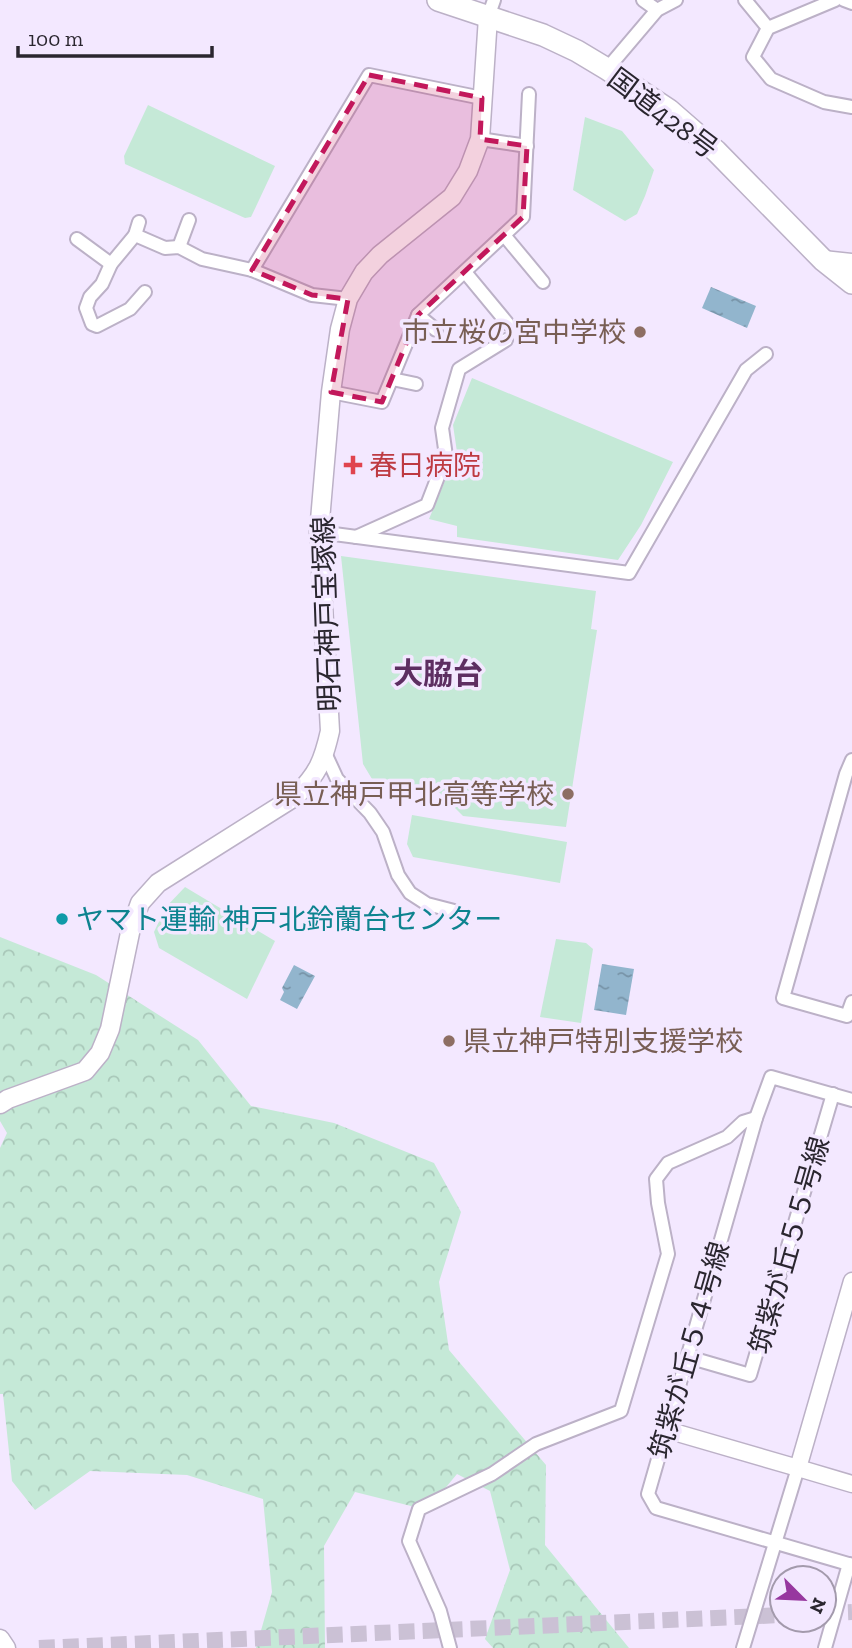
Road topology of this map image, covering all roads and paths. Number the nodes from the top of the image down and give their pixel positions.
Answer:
1 (438, 0) edge
2 (643, 0) edge
3 (676, 0) edge
4 (745, 0) edge
5 (835, 0) edge
6 (844, 0) edge
7 (852, 4) edge
8 (491, 8) edge
9 (657, 10) junction
10 (768, 28) junction
11 (607, 69) junction
12 (529, 94) dead end
13 (482, 98) junction
14 (852, 107) edge
15 (480, 139) junction
16 (527, 146) junction
17 (188, 220) dead end
18 (139, 222) dead end
19 (135, 235) junction
20 (504, 235) junction
21 (77, 239) dead end
22 (178, 247) junction
23 (822, 260) junction
24 (852, 263) edge
25 (111, 264) junction
26 (252, 270) junction
27 (464, 272) junction
28 (543, 282) dead end
29 (852, 283) edge
30 (145, 292) dead end
31 (348, 299) junction
32 (418, 315) junction
33 (508, 324) dead end
34 (436, 330) dead end
35 (506, 340) dead end
36 (766, 354) dead end
37 (392, 379) junction
38 (416, 384) dead end
39 (331, 392) junction
40 (319, 532) junction
41 (356, 537) junction
42 (325, 753) junction
43 (852, 760) edge
44 (458, 912) dead end
45 (852, 1002) edge
46 (833, 1094) junction
47 (852, 1100) edge
48 (0, 1104) edge
49 (756, 1118) junction
50 (852, 1281) edge
51 (688, 1357) junction
52 (667, 1430) junction
53 (797, 1468) junction
54 (852, 1484) edge
55 (775, 1542) junction
56 (850, 1565) edge
57 (0, 1639) edge
58 (6, 1648) edge
59 (450, 1648) edge
60 (743, 1648) edge
61 (825, 1648) edge

1 - 8 highway, 国道428号
2 - 9 street
3 - 9 street
4 - 10 street
5 - 10 street
6 - 7 street
8 - 11 highway, 国道428号
8 - 13 main road, 明石神戸宝塚線
9 - 11 street
10 - 14 street
11 - 23 highway, 国道428号
12 - 16 street
13 - 15 main road, 明石神戸宝塚線
13 - 26 street
15 - 16 street
15 - 31 main road, 明石神戸宝塚線
16 - 20 street
17 - 22 street
18 - 19 street
19 - 22 street
19 - 25 street
20 - 27 street
20 - 28 street
21 - 25 street
22 - 26 street
23 - 24 main road
23 - 29 highway, 国道428号
25 - 30 street
26 - 31 street
27 - 32 street
27 - 33 street
31 - 39 main road, 明石神戸宝塚線
32 - 34 street
32 - 37 street
35 - 41 street
36 - 41 street
37 - 38 street
37 - 39 street
39 - 40 main road, 明石神戸宝塚線
40 - 41 street
40 - 42 main road, 明石神戸宝塚線
42 - 44 street
42 - 48 main road, 明石神戸宝塚線
43 - 45 street
46 - 47 street, 筑紫が丘５４号線
46 - 49 street, 筑紫が丘５４号線
46 - 51 street, 筑紫が丘５５号線
49 - 51 street, 筑紫が丘５４号線
49 - 59 street
50 - 53 street
51 - 52 street, 筑紫が丘５４号線
52 - 53 street
52 - 55 street, 筑紫が丘５４号線
53 - 54 street
53 - 55 street
55 - 56 street, 筑紫が丘５４号線
55 - 60 street
56 - 61 street
57 - 58 main road

